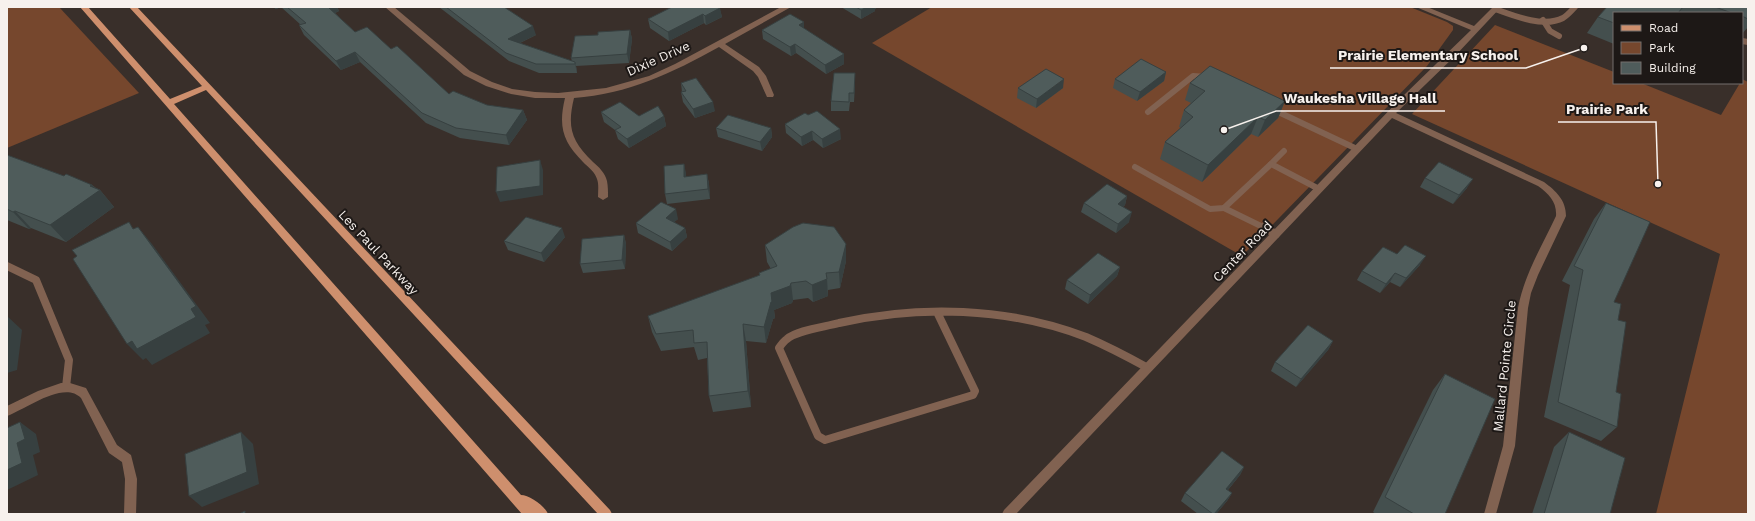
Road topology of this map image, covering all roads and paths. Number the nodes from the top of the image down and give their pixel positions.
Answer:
1 (84, 7) edge
2 (133, 7) edge
3 (389, 7) edge
4 (787, 7) edge
5 (1420, 7) edge
6 (1575, 7) edge
7 (1496, 8) edge
8 (1543, 20) junction
9 (1475, 29) junction
10 (1559, 36) dead end
11 (719, 44) junction
12 (1211, 79) edge
13 (208, 86) junction
14 (770, 95) dead end
15 (570, 96) junction
16 (168, 103) junction
17 (1267, 106) edge
18 (1148, 112) dead end
19 (1390, 114) junction
20 (1357, 149) junction
21 (1284, 151) dead end
22 (1271, 164) junction
23 (1135, 167) dead end
24 (1319, 189) junction
25 (603, 197) dead end
26 (1224, 208) junction
27 (1276, 234) junction
28 (7, 266) edge
29 (937, 312) junction
30 (1148, 368) junction
31 (66, 387) junction
32 (7, 411) edge
33 (508, 490) junction
34 (130, 514) edge
35 (530, 514) edge
36 (542, 514) edge
37 (606, 514) edge
38 (1008, 514) edge
39 (1490, 514) edge

1 - 16 main road
2 - 13 main road, Les Paul Parkway
3 - 15 street, Dixie Drive
4 - 11 street, Dixie Drive
5 - 9 street
6 - 8 lane
7 - 8 lane
7 - 9 street, Center Road
8 - 10 lane
9 - 19 street, Center Road
11 - 14 street
11 - 15 street, Dixie Drive
12 - 18 lane
13 - 16 main road
13 - 37 main road, Les Paul Parkway
15 - 25 street
16 - 33 main road
17 - 20 lane
19 - 20 street, Center Road
19 - 39 street, Mallard Pointe Circle
20 - 24 street, Center Road
21 - 22 lane
22 - 24 lane
22 - 26 lane
23 - 26 lane
24 - 27 street, Center Road
26 - 27 lane
27 - 30 street, Center Road
28 - 31 lane
29 - 29 lane
29 - 30 lane
30 - 38 street, Center Road
31 - 32 street
31 - 34 street
33 - 35 main road
33 - 36 main road

